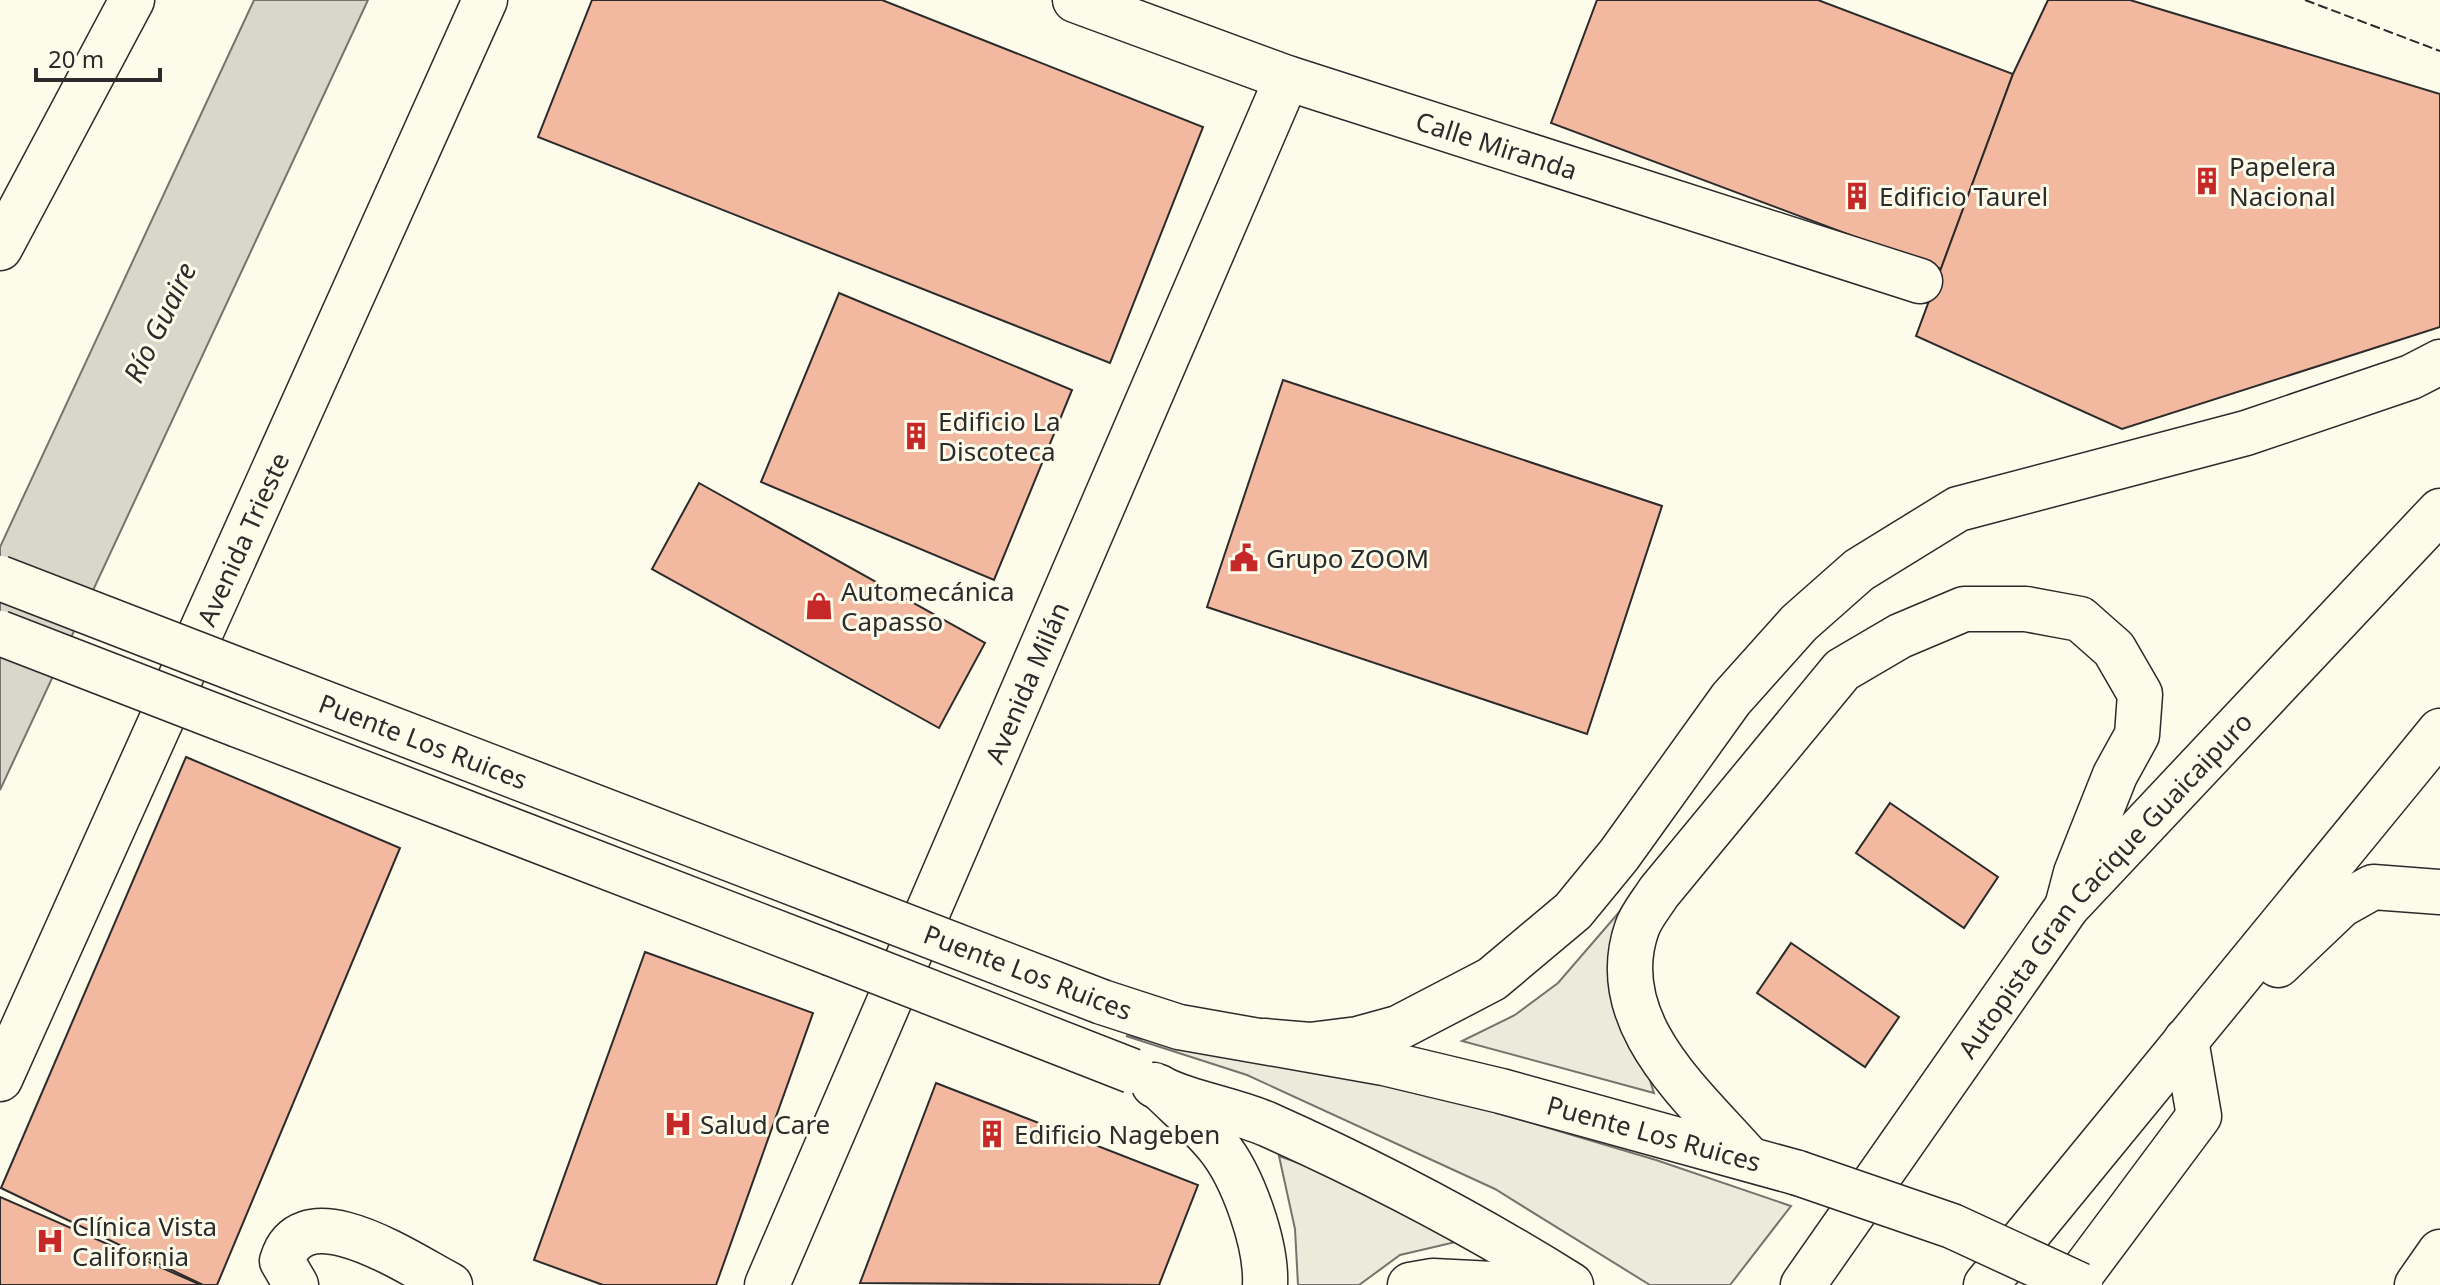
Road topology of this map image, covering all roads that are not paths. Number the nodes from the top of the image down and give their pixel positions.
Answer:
1 (132, 0) edge
2 (485, 0) edge
3 (1075, 0) edge
4 (1287, 78) junction
5 (0, 248) edge
6 (1920, 281) dead end
7 (2440, 362) edge
8 (2440, 511) edge
9 (0, 578) edge
10 (0, 633) edge
11 (2440, 731) edge
12 (2440, 892) edge
13 (2067, 907) junction
14 (2195, 1029) junction
15 (1264, 1041) junction
16 (0, 1079) edge
17 (1146, 1079) junction
18 (1748, 1158) junction
19 (2440, 1252) edge
20 (296, 1285) edge
21 (450, 1285) edge
22 (767, 1285) edge
23 (1265, 1285) edge
24 (1410, 1285) edge
25 (1513, 1285) edge
26 (1571, 1285) edge
27 (1803, 1285) edge
28 (1986, 1285) edge
29 (2073, 1285) edge
30 (2080, 1285) edge
31 (2417, 1285) edge

1 - 5 main road
2 - 16 main road, Avenida Trieste
3 - 4 main road, Calle Miranda
4 - 6 main road, Calle Miranda
4 - 22 main road, Avenida Milán
7 - 15 main road
8 - 13 main road, Autopista Gran Cacique Guaicaipuro
9 - 15 main road, Puente Los Ruices, bridge
10 - 17 main road, Puente Los Ruices, bridge
11 - 14 main road
12 - 14 main road
13 - 18 main road
13 - 27 main road, Autopista Gran Cacique Guaicaipuro
14 - 28 main road
14 - 29 main road
15 - 18 main road, Puente Los Ruices
17 - 23 main road
17 - 26 main road, Puente Los Ruices
18 - 30 main road, Puente Los Ruices, bridge
19 - 31 main road
20 - 21 main road
24 - 25 main road

